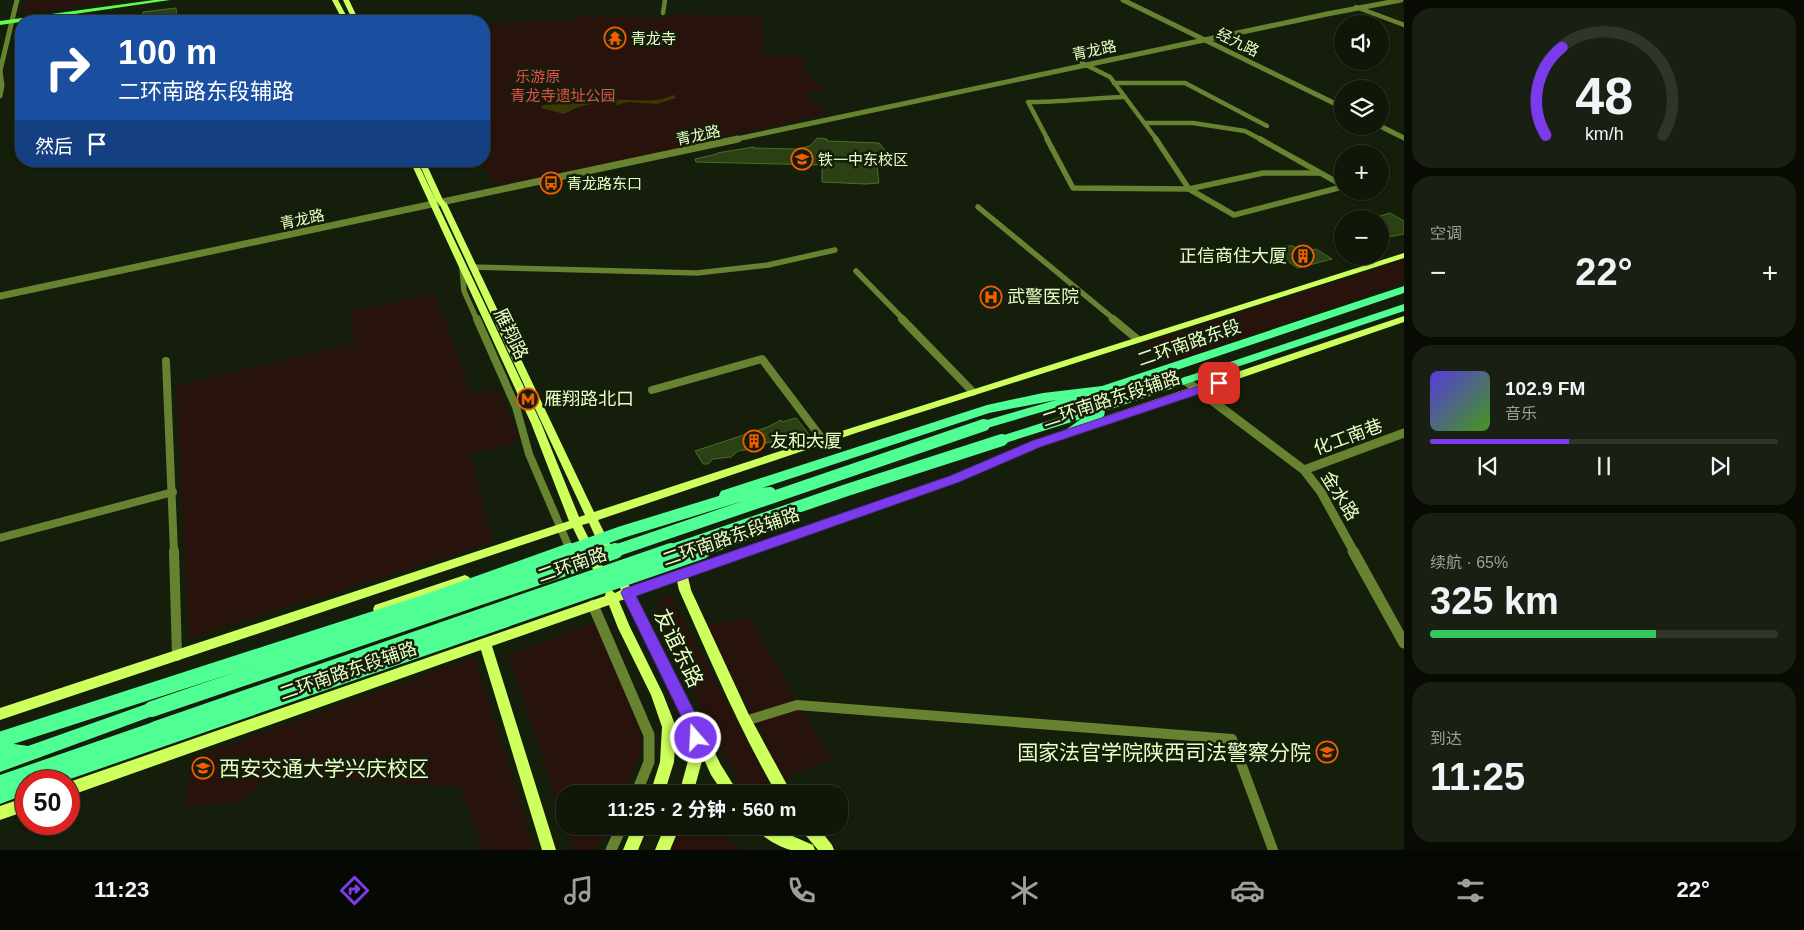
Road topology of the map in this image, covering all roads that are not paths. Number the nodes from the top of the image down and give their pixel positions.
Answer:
1 (17, 0) edge
2 (148, 0) edge
3 (167, 0) edge
4 (335, 0) edge
5 (346, 0) edge
6 (666, 0) edge
7 (1123, 0) edge
8 (1131, 0) edge
9 (1387, 0) edge
10 (1401, 0) edge
11 (1358, 8) junction
12 (663, 13) dead end
13 (46, 15) edge
14 (51, 15) edge
15 (343, 15) edge
16 (353, 15) edge
17 (12, 20) junction
18 (15, 20) edge
19 (15, 20) edge
20 (0, 22) edge
21 (1404, 25) edge
22 (1207, 39) junction
23 (1084, 65) junction
24 (0, 71) edge
25 (1114, 83) junction
26 (0, 96) edge
27 (1125, 97) junction
28 (1334, 98) edge
29 (1334, 104) edge
30 (1145, 123) junction
31 (1389, 124) edge
32 (1267, 126) dead end
33 (1389, 130) edge
34 (1404, 131) edge
35 (1404, 138) edge
36 (416, 167) edge
37 (423, 167) edge
38 (1320, 173) junction
39 (1334, 181) edge
40 (1334, 188) edge
41 (1189, 189) junction
42 (436, 203) junction
43 (978, 207) dead end
44 (835, 250) dead end
45 (1404, 255) edge
46 (467, 267) junction
47 (856, 271) dead end
48 (1404, 289) edge
49 (0, 292) edge
50 (0, 296) edge
51 (1404, 307) edge
52 (1404, 319) edge
53 (1138, 339) junction
54 (166, 361) dead end
55 (1186, 381) junction
56 (652, 390) dead end
57 (1105, 390) junction
58 (1197, 390) junction
59 (973, 392) junction
60 (1119, 402) junction
61 (984, 425) joint
62 (1404, 433) edge
63 (1066, 434) junction
64 (824, 440) junction
65 (1002, 440) joint
66 (1304, 470) junction
67 (794, 490) junction
68 (847, 490) junction
69 (173, 492) junction
70 (591, 519) junction
71 (576, 524) junction
72 (561, 529) junction
73 (599, 535) junction
74 (0, 538) edge
75 (584, 540) junction
76 (568, 545) junction
77 (682, 574) junction
78 (628, 593) junction
79 (612, 598) junction
80 (593, 605) junction
81 (485, 643) junction
82 (1404, 643) edge
83 (177, 656) junction
84 (0, 714) edge
85 (690, 719) junction
86 (745, 721) junction
87 (0, 738) edge
88 (0, 750) edge
89 (30, 753) junction
90 (0, 764) edge
91 (72, 770) edge
92 (0, 783) edge
93 (80, 785) edge
94 (639, 785) edge
95 (660, 785) edge
96 (689, 785) edge
97 (726, 785) edge
98 (779, 785) edge
99 (15, 790) edge
100 (0, 795) edge
101 (15, 808) edge
102 (0, 814) edge
103 (618, 835) edge
104 (637, 835) edge
105 (669, 835) edge
106 (814, 835) edge
107 (776, 836) joint
108 (549, 850) edge
109 (611, 850) edge
110 (630, 850) edge
111 (662, 850) edge
112 (788, 850) edge
113 (808, 850) edge
114 (827, 850) edge
115 (1273, 850) edge

1 - 17 street
2 - 13 main road
3 - 14 main road
4 - 15 main road
5 - 16 main road
6 - 12 street
7 - 22 street, 经九路
8 - 22 street, 经九路
9 - 11 street, 青龙路
10 - 11 street, 青龙路
11 - 21 street
11 - 22 street, 青龙路
17 - 18 main road
17 - 19 main road
17 - 20 main road
17 - 24 street
22 - 23 street, 青龙路
22 - 28 street, 经九路
22 - 29 street, 经九路
23 - 25 street
23 - 42 street, 青龙路
24 - 26 street
25 - 27 street
25 - 32 street
27 - 30 street
27 - 41 street
30 - 38 street
30 - 41 street
31 - 34 street
33 - 35 street
36 - 42 main road, 雁翔路
37 - 42 main road, 雁翔路
38 - 39 street
38 - 41 street
40 - 41 street
42 - 46 main road, 雁翔路
42 - 49 street, 青龙路
42 - 50 street, 青龙路
43 - 53 street
44 - 46 street
45 - 53 main road
46 - 70 main road, 雁翔路
46 - 71 main road, 雁翔路
46 - 72 street
47 - 59 street
48 - 57 highway, 二环南路东段
51 - 55 highway, 二环南路东段
52 - 58 main road, 二环南路东段辅路
53 - 59 main road
54 - 69 street
55 - 58 street, 金水路
55 - 60 highway, 二环南路东段
56 - 64 street
57 - 61 highway, 二环南路东段
57 - 73 highway
58 - 63 main road, 二环南路东段辅路
58 - 66 street, 金水路
59 - 64 main road
60 - 63 highway
60 - 65 highway, 二环南路东段
61 - 67 highway, 二环南路, bridge
62 - 66 street, 化工南巷
63 - 77 main road, 二环南路东段辅路
64 - 70 main road
65 - 68 highway, 二环南路, bridge
66 - 82 street, 金水路
67 - 87 highway, bridge
67 - 89 highway, 二环南路, bridge
68 - 91 highway, bridge
68 - 92 highway, 二环南路, bridge
69 - 74 street
69 - 83 street
70 - 71 main road
70 - 73 main road, 友谊东路
71 - 72 main road
71 - 75 main road, 雁翔路
72 - 76 street
72 - 83 main road
73 - 75 highway
73 - 78 main road, 友谊东路
75 - 76 main road
75 - 79 main road, 雁翔路
76 - 80 street
76 - 87 main road
77 - 78 main road, 二环南路东段辅路
77 - 86 main road
78 - 79 main road, 二环南路东段辅路
78 - 85 main road, 友谊东路
79 - 80 main road, 二环南路东段辅路
79 - 95 main road, 雁翔路
80 - 81 main road, 二环南路东段辅路
80 - 94 street
81 - 93 main road, 二环南路东段辅路
81 - 108 main road
83 - 84 main road
85 - 96 main road
85 - 97 main road, 友谊东路
86 - 98 main road
86 - 115 street
88 - 89 highway
89 - 90 highway, 二环南路
99 - 100 highway
101 - 102 main road
103 - 109 street
104 - 110 main road
105 - 111 main road
106 - 114 main road
107 - 112 main road
107 - 113 main road

